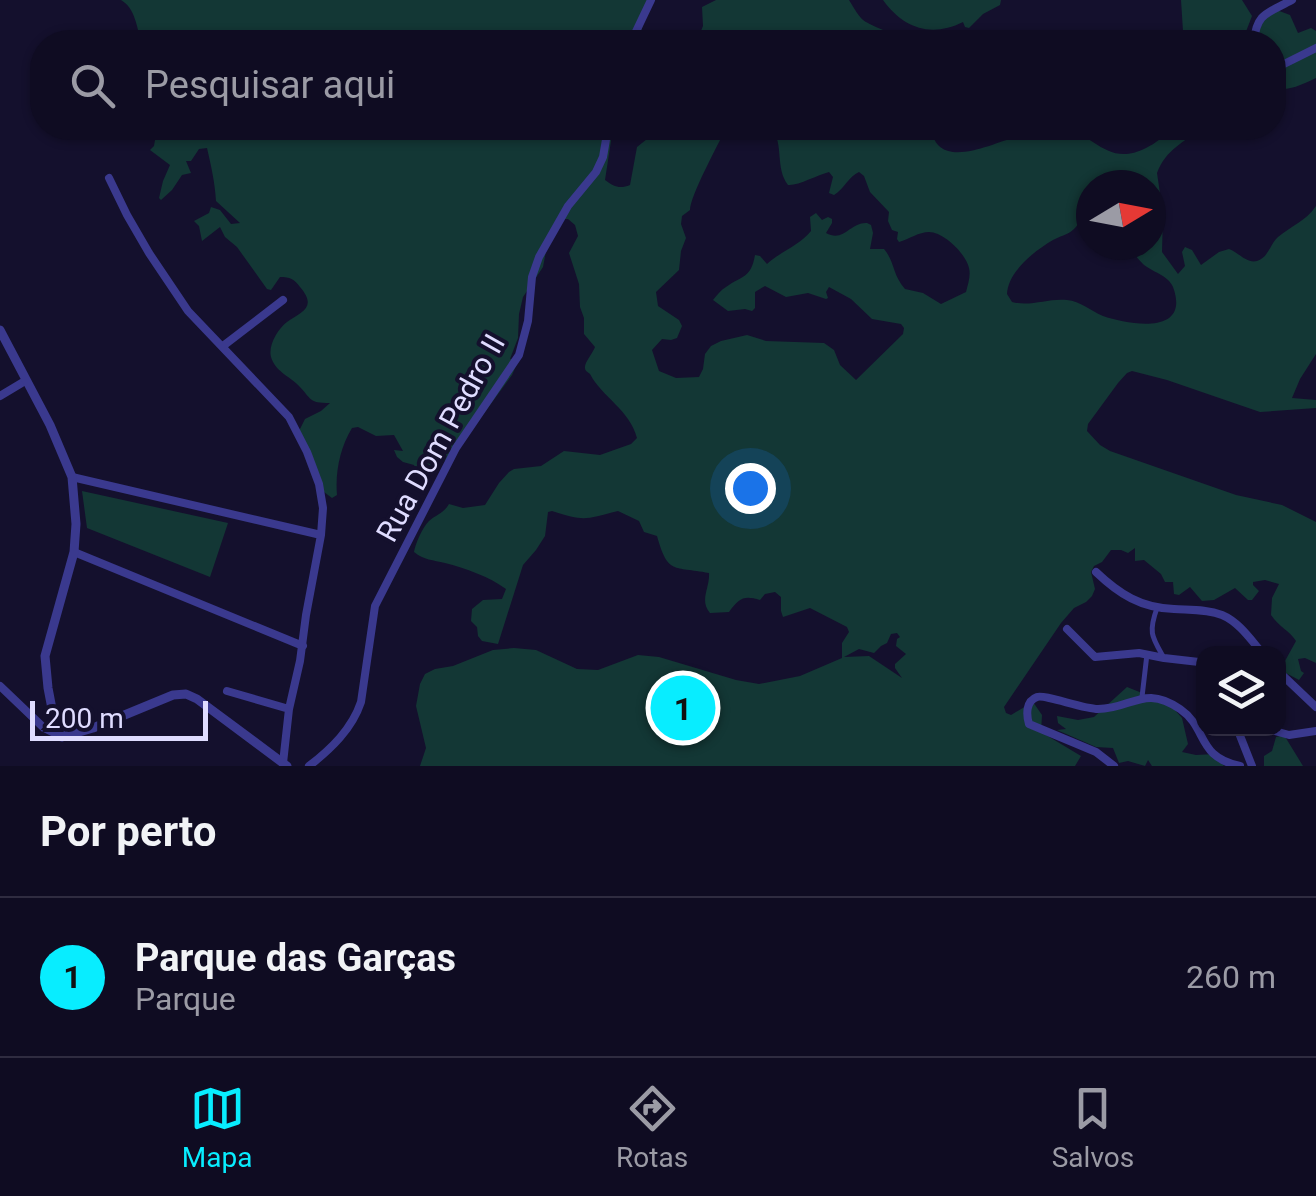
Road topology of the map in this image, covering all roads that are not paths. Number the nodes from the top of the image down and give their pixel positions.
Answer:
1 (651, 0) edge
2 (1292, 0) edge
3 (637, 30) edge
4 (1255, 30) edge
5 (1316, 48) edge
6 (1286, 63) edge
7 (606, 140) edge
8 (109, 178) dead end
9 (283, 300) dead end
10 (0, 330) edge
11 (224, 346) junction
12 (26, 381) junction
13 (0, 396) edge
14 (72, 477) junction
15 (321, 535) junction
16 (74, 552) junction
17 (1096, 572) dead end
18 (1157, 608) junction
19 (1067, 630) dead end
20 (302, 646) junction
21 (1256, 646) edge
22 (1147, 654) junction
23 (1164, 658) junction
24 (1196, 662) edge
25 (1286, 679) edge
26 (0, 686) edge
27 (227, 692) dead end
28 (1142, 697) junction
29 (1316, 707) edge
30 (288, 709) junction
31 (1316, 731) edge
32 (1286, 734) edge
33 (1239, 736) edge
34 (62, 737) junction
35 (285, 765) edge
36 (309, 766) edge
37 (1114, 766) edge
38 (1246, 766) edge

1 - 3 street
2 - 4 street
5 - 6 street
7 - 36 street, Rua Dom Pedro II
8 - 11 street
9 - 11 street
10 - 12 street
11 - 15 street
12 - 13 street
12 - 14 street
14 - 15 street
14 - 16 street
15 - 20 street
16 - 20 street
16 - 34 street
17 - 18 street
18 - 21 street
18 - 23 street
19 - 22 street
20 - 30 street
22 - 23 street
22 - 28 street
23 - 24 street
25 - 29 street
26 - 34 street
27 - 30 street
28 - 37 street
28 - 38 street
30 - 35 street
31 - 32 street
33 - 38 street
34 - 35 street

